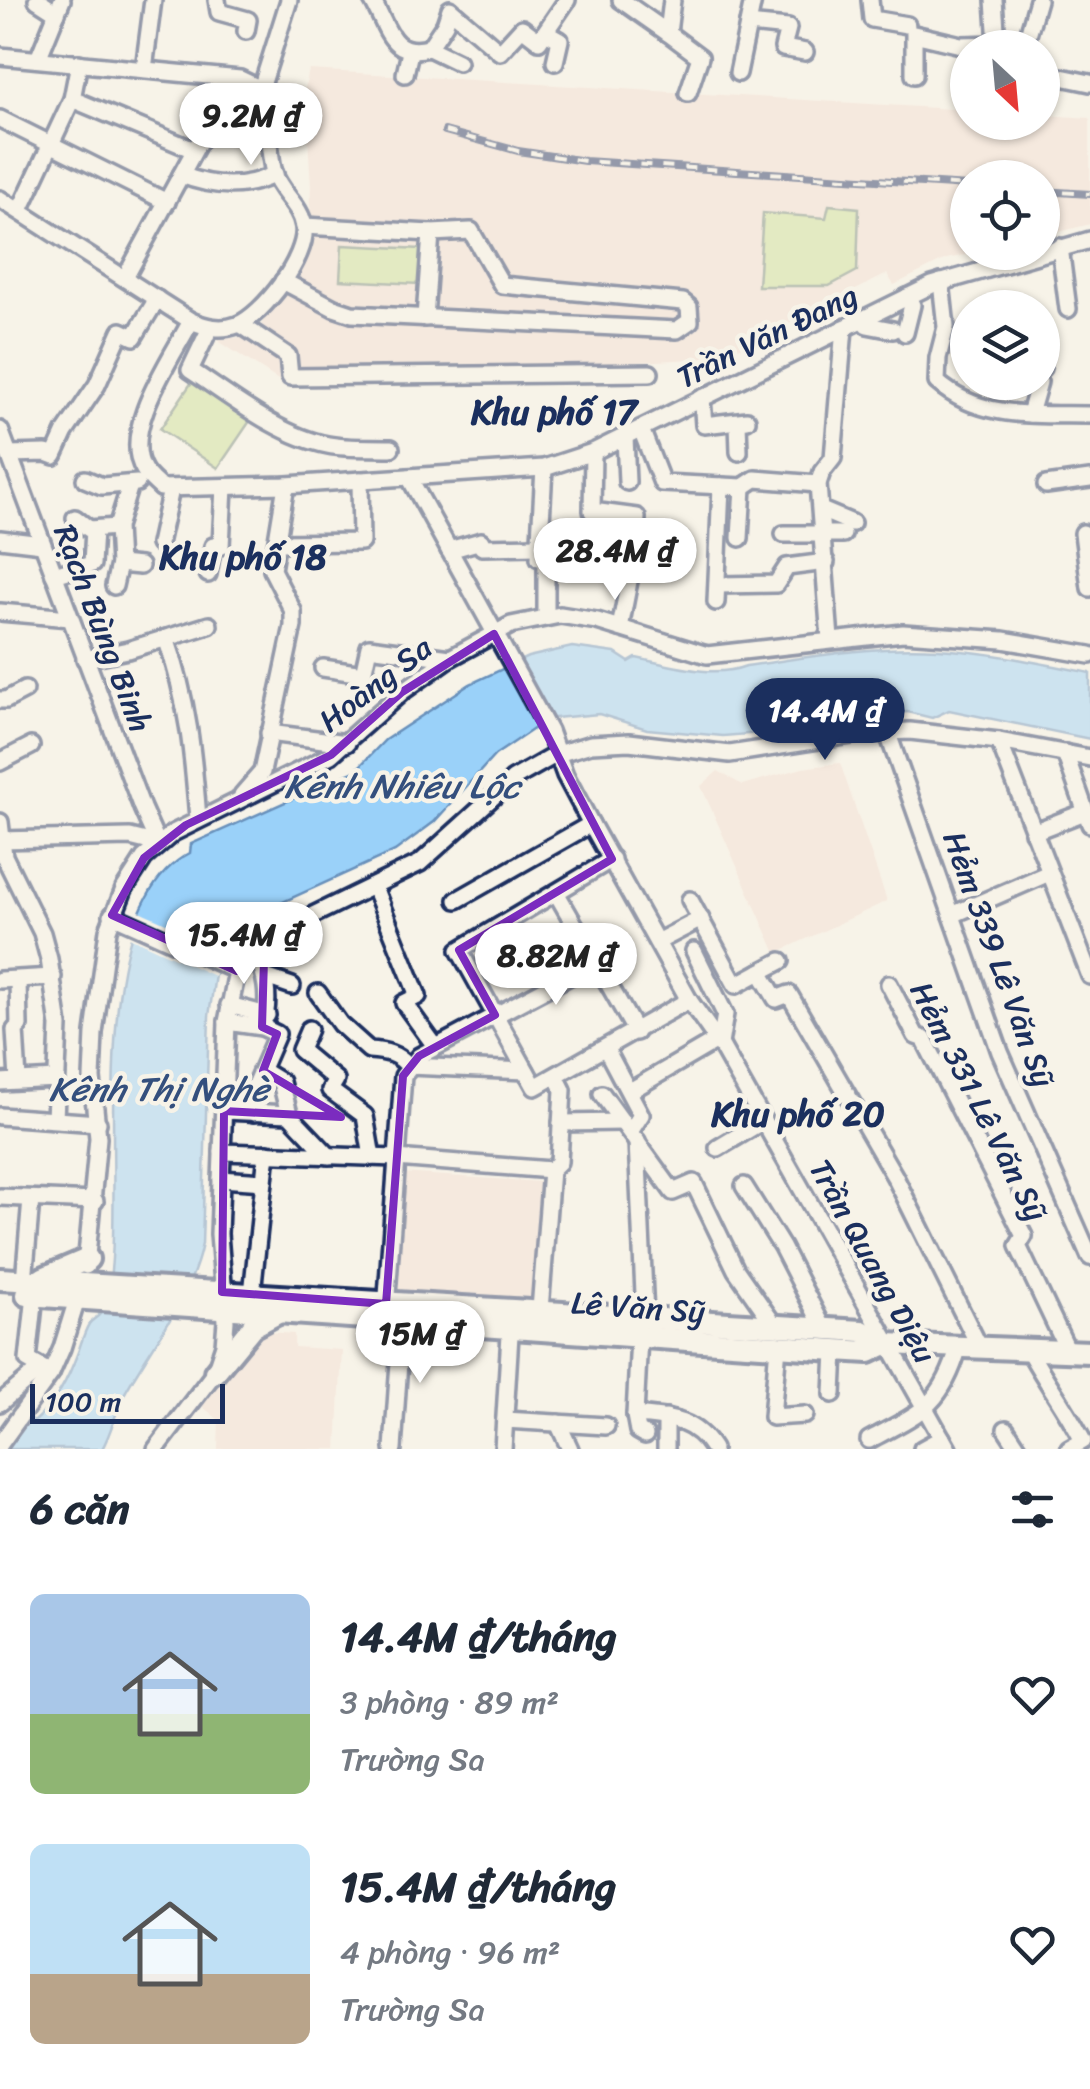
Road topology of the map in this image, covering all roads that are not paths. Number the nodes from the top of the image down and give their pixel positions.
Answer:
1 (37, 0) edge
2 (153, 0) edge
3 (216, 0) edge
4 (288, 0) edge
5 (372, 0) edge
6 (622, 0) edge
7 (672, 0) edge
8 (753, 0) edge
9 (870, 0) edge
10 (994, 0) edge
11 (1038, 0) edge
12 (567, 4) edge
13 (59, 6) edge
14 (748, 24) junction
15 (907, 25) dead end
16 (246, 30) dead end
17 (996, 30) edge
18 (1031, 30) edge
19 (546, 32) junction
20 (668, 32) junction
21 (950, 42) edge
22 (429, 48) junction
23 (410, 52) junction
24 (805, 52) dead end
25 (0, 56) edge
26 (38, 60) junction
27 (458, 62) dead end
28 (555, 62) dead end
29 (79, 63) junction
30 (144, 69) junction
31 (738, 73) dead end
32 (406, 74) dead end
33 (914, 75) dead end
34 (1060, 76) edge
35 (1090, 83) edge
36 (260, 88) junction
37 (688, 92) dead end
38 (72, 100) junction
39 (0, 119) edge
40 (52, 142) junction
41 (275, 174) junction
42 (181, 175) junction
43 (0, 199) edge
44 (167, 202) junction
45 (20, 210) junction
46 (304, 226) junction
47 (430, 233) junction
48 (1090, 240) edge
49 (1060, 248) joint
50 (983, 270) edge
51 (125, 278) junction
52 (282, 281) junction
53 (941, 282) junction
54 (908, 297) junction
55 (157, 299) junction
56 (1068, 309) dead end
57 (425, 318) junction
58 (863, 319) junction
59 (191, 321) junction
60 (240, 324) junction
61 (210, 328) junction
62 (844, 328) junction
63 (650, 373) dead end
64 (702, 398) junction
65 (1034, 400) edge
66 (1030, 414) junction
67 (1090, 415) edge
68 (641, 429) junction
69 (0, 430) edge
70 (624, 437) junction
71 (391, 448) dead end
72 (594, 452) junction
73 (739, 452) dead end
74 (9, 454) junction
75 (544, 468) junction
76 (409, 476) junction
77 (85, 478) dead end
78 (150, 478) junction
79 (1090, 478) edge
80 (360, 480) junction
81 (627, 482) dead end
82 (749, 484) junction
83 (818, 484) junction
84 (130, 485) junction
85 (286, 485) junction
86 (1046, 485) dead end
87 (721, 486) junction
88 (224, 487) junction
89 (171, 489) junction
90 (821, 510) junction
91 (75, 518) dead end
92 (117, 527) junction
93 (94, 530) junction
94 (1084, 533) dead end
95 (784, 534) dead end
96 (823, 534) junction
97 (740, 538) dead end
98 (0, 539) edge
99 (277, 543) junction
100 (42, 544) junction
101 (158, 544) dead end
102 (539, 546) junction
103 (636, 546) junction
104 (658, 548) dead end
105 (449, 550) junction
106 (826, 562) junction
107 (119, 564) junction
108 (140, 566) dead end
109 (208, 574) dead end
110 (54, 575) junction
111 (719, 585) junction
112 (114, 586) dead end
113 (1090, 588) edge
114 (716, 602) dead end
115 (0, 612) edge
116 (546, 616) junction
117 (70, 618) junction
118 (209, 625) dead end
119 (620, 628) junction
120 (494, 634) junction
121 (166, 638) junction
122 (830, 639) junction
123 (1090, 655) edge
124 (85, 658) junction
125 (450, 658) junction
126 (322, 668) dead end
127 (25, 690) dead end
128 (0, 700) edge
129 (888, 731) junction
130 (269, 734) junction
131 (999, 741) junction
132 (347, 743) junction
133 (31, 746) dead end
134 (1064, 753) junction
135 (557, 754) junction
136 (1090, 758) edge
137 (0, 762) edge
138 (240, 798) junction
139 (1088, 818) edge
140 (198, 819) junction
141 (0, 822) edge
142 (592, 824) junction
143 (1033, 832) junction
144 (1, 840) edge
145 (158, 844) junction
146 (612, 859) junction
147 (1049, 873) junction
148 (374, 887) junction
149 (557, 894) junction
150 (457, 900) dead end
151 (690, 900) dead end
152 (952, 915) junction
153 (120, 918) junction
154 (701, 920) junction
155 (657, 942) junction
156 (255, 947) junction
157 (694, 951) dead end
158 (780, 961) dead end
159 (596, 962) junction
160 (237, 971) junction
161 (760, 972) junction
162 (1090, 976) edge
163 (52, 977) junction
164 (266, 977) junction
165 (0, 980) edge
166 (18, 980) junction
167 (889, 984) dead end
168 (292, 986) dead end
169 (318, 993) dead end
170 (689, 1000) junction
171 (228, 1013) junction
172 (495, 1015) junction
173 (264, 1021) junction
174 (309, 1029) dead end
175 (636, 1032) junction
176 (718, 1042) junction
177 (435, 1046) junction
178 (606, 1048) junction
179 (408, 1066) junction
180 (526, 1071) junction
181 (556, 1076) junction
182 (226, 1077) junction
183 (259, 1078) junction
184 (18, 1080) junction
185 (56, 1080) junction
186 (0, 1082) edge
187 (630, 1092) junction
188 (602, 1094) dead end
189 (224, 1111) junction
190 (254, 1112) junction
191 (289, 1114) junction
192 (0, 1116) edge
193 (55, 1119) junction
194 (763, 1121) junction
195 (561, 1122) junction
196 (98, 1123) junction
197 (630, 1131) junction
198 (718, 1148) dead end
199 (222, 1152) junction
200 (267, 1153) junction
201 (329, 1156) junction
202 (372, 1158) junction
203 (396, 1158) junction
204 (551, 1170) junction
205 (221, 1179) junction
206 (264, 1182) junction
207 (744, 1186) dead end
208 (0, 1197) edge
209 (31, 1199) junction
210 (94, 1201) junction
211 (1090, 1257) edge
212 (88, 1260) junction
213 (0, 1279) edge
214 (30, 1286) junction
215 (79, 1291) junction
216 (0, 1293) edge
217 (252, 1294) junction
218 (212, 1299) junction
219 (540, 1310) junction
220 (282, 1312) junction
221 (391, 1314) junction
222 (511, 1318) junction
223 (642, 1326) junction
224 (824, 1329) junction
225 (777, 1336) junction
226 (886, 1344) junction
227 (969, 1346) junction
228 (1028, 1349) junction
229 (835, 1350) junction
230 (1068, 1351) junction
231 (1090, 1352) edge
232 (46, 1370) junction
233 (215, 1372) junction
234 (833, 1394) dead end
235 (1, 1401) edge
236 (925, 1410) junction
237 (805, 1415) dead end
238 (635, 1416) junction
239 (666, 1418) junction
240 (505, 1420) junction
241 (558, 1423) junction
242 (606, 1426) dead end
243 (1006, 1429) dead end
244 (644, 1435) dead end
245 (869, 1440) dead end
246 (945, 1443) edge
247 (0, 1444) edge
248 (156, 1449) edge
249 (393, 1449) edge
250 (503, 1449) edge
251 (570, 1449) edge
252 (666, 1449) edge
253 (713, 1449) edge
254 (922, 1449) edge
255 (1019, 1449) edge
256 (1069, 1449) edge

1 - 13 street
2 - 30 street
3 - 16 street
4 - 36 street
5 - 23 street
6 - 20 street
7 - 20 street
8 - 14 street
9 - 15 street
10 - 17 street
11 - 18 street
12 - 19 street
13 - 26 street
14 - 24 street
14 - 31 street
19 - 22 street
19 - 28 street
20 - 37 street
21 - 33 street
22 - 23 street
22 - 27 street
23 - 32 street
25 - 26 street
26 - 29 street
29 - 30 street
29 - 38 street
30 - 36 street
34 - 35 street
36 - 41 street
38 - 40 street
38 - 42 street
39 - 40 street
40 - 44 street
40 - 45 street
41 - 42 street
41 - 46 street
42 - 44 street
43 - 45 street
44 - 51 street
45 - 51 street
46 - 47 street
46 - 52 street
47 - 57 street
47 - 57 street
48 - 49 street, Trần Văn Ðang
49 - 56 street
50 - 53 street, Trần Văn Ðang
51 - 55 street
52 - 57 street
52 - 60 street
53 - 54 street, Trần Văn Ðang
53 - 66 street
54 - 58 street, Trần Văn Ðang
54 - 58 street
55 - 59 street
55 - 74 street
58 - 62 street, Trần Văn Ðang
59 - 61 street
59 - 78 street
60 - 61 street
60 - 63 street
61 - 71 street
62 - 64 street, Trần Văn Ðang
62 - 83 street
64 - 68 street, Trần Văn Ðang
64 - 73 street
65 - 66 street
66 - 67 street
68 - 70 street, Trần Văn Ðang
68 - 87 street
69 - 74 street, Rạch Bùng Binh
70 - 72 street, Trần Văn Ðang
70 - 81 street
72 - 75 street, Trần Văn Ðang
72 - 103 street
74 - 100 street, Rạch Bùng Binh
75 - 76 street, Trần Văn Ðang
75 - 102 street
76 - 80 street, Trần Văn Ðang
76 - 105 street
77 - 84 street
78 - 84 street
78 - 89 street
79 - 86 street
80 - 85 street, Trần Văn Ðang
80 - 99 street
82 - 83 street
82 - 87 street
82 - 97 street
83 - 90 street
84 - 92 street
85 - 88 street, Trần Văn Ðang
85 - 99 street
87 - 111 street
88 - 89 street, Trần Văn Ðang
88 - 109 street
89 - 101 street
90 - 96 street
90 - 96 street
91 - 93 street
92 - 93 street
92 - 107 street
93 - 110 street
94 - 113 street
95 - 96 street
96 - 106 street
98 - 100 street
99 - 130 street
100 - 110 street, Rạch Bùng Binh
102 - 105 street
102 - 116 street
103 - 104 street
103 - 119 street
105 - 120 street
106 - 111 street
106 - 122 street
107 - 108 street
107 - 112 street
110 - 117 street, Rạch Bùng Binh
111 - 114 street
115 - 117 street
116 - 119 street, Hoàng Sa
116 - 120 street, Hoàng Sa
117 - 124 street, Rạch Bùng Binh
118 - 121 street
119 - 122 street, Hoàng Sa
120 - 125 street, Hoàng Sa
120 - 135 street, Trần Quang Diệu
121 - 124 street
121 - 140 street
122 - 123 street, Hoàng Sa
124 - 145 street, Rạch Bùng Binh
125 - 126 street
125 - 132 street, Hoàng Sa
127 - 128 street
129 - 131 street
129 - 135 street
129 - 152 street, Hẻm 339 Lê Văn Sỹ
130 - 132 street
130 - 138 street
131 - 134 street
131 - 143 street
132 - 138 street, Hoàng Sa
133 - 137 street
134 - 136 street
134 - 139 street
135 - 142 street, Trần Quang Diệu
135 - 148 street
138 - 140 street, Hoàng Sa
139 - 143 street
140 - 145 street, Hoàng Sa
141 - 144 street
142 - 146 street, Trần Quang Diệu
142 - 150 street
143 - 147 street
144 - 145 street
144 - 163 street
145 - 153 street, Hoàng Sa
146 - 149 street
146 - 155 street, Trần Quang Diệu
147 - 152 street
147 - 162 street
148 - 156 street
148 - 177 street
149 - 159 street
149 - 172 street
151 - 154 street
152 - 211 street, Hẻm 339 Lê Văn Sỹ
153 - 160 street
153 - 196 street, Hoàng Sa
154 - 155 street
154 - 161 street
155 - 170 street, Trần Quang Diệu
156 - 160 street
156 - 164 street
157 - 176 street
158 - 161 street
159 - 172 street
159 - 175 street
160 - 171 street
161 - 227 street
163 - 166 street
163 - 185 street
164 - 168 street
164 - 173 street
165 - 166 street
166 - 184 street
167 - 230 street, Hẻm 331 Lê Văn Sỹ
169 - 179 street
170 - 175 street
170 - 176 street, Trần Quang Diệu
171 - 173 street
171 - 182 street
172 - 177 street
172 - 180 street
173 - 183 street
174 - 202 street
175 - 178 street
176 - 187 street
176 - 194 street, Trần Quang Diệu
177 - 179 street
178 - 181 street
178 - 187 street
179 - 180 street
179 - 203 street
180 - 181 street
181 - 195 street
182 - 183 street
182 - 189 street
183 - 190 street
183 - 191 street
184 - 185 street
184 - 186 street
185 - 193 street
187 - 197 street
188 - 197 street
189 - 190 street
189 - 199 street
190 - 191 street
191 - 201 street
192 - 193 street
193 - 196 street
194 - 198 street
194 - 226 street, Trần Quang Diệu
195 - 197 street
195 - 204 street
196 - 210 street, Hoàng Sa
197 - 223 street
197 - 225 street
199 - 200 street
199 - 205 street
200 - 201 street
200 - 206 street
201 - 202 street
202 - 203 street
203 - 204 street
203 - 221 street
204 - 219 street
205 - 206 street
205 - 218 street
206 - 217 street
207 - 224 street
208 - 209 street
209 - 210 street
209 - 214 street
210 - 212 street, Hoàng Sa
212 - 214 main road
212 - 215 street, Hoàng Sa
213 - 214 main road
214 - 215 main road
214 - 216 main road
214 - 232 street
215 - 218 main road
215 - 232 street, Hoàng Sa
217 - 218 main road, Lê Văn Sỹ
217 - 221 main road, Lê Văn Sỹ
218 - 220 main road, Lê Văn Sỹ
218 - 233 street
219 - 222 main road, Lê Văn Sỹ
219 - 223 main road, Lê Văn Sỹ
220 - 221 main road, Lê Văn Sỹ
220 - 233 main road
221 - 222 main road, Lê Văn Sỹ
221 - 249 street
222 - 223 main road, Lê Văn Sỹ
222 - 240 street
223 - 225 main road, Lê Văn Sỹ
223 - 238 street
224 - 225 main road, Lê Văn Sỹ
224 - 226 main road, Lê Văn Sỹ
225 - 229 main road, Lê Văn Sỹ
225 - 237 street
226 - 227 main road, Lê Văn Sỹ
226 - 229 main road, Lê Văn Sỹ
226 - 236 street, Trần Quang Diệu
227 - 228 main road, Lê Văn Sỹ
227 - 236 street
228 - 230 main road, Lê Văn Sỹ
228 - 256 street
229 - 234 street
230 - 231 main road, Lê Văn Sỹ
232 - 235 street
232 - 247 street, Hoàng Sa
233 - 248 street
236 - 245 street
236 - 246 street, Trần Quang Diệu
238 - 239 street
238 - 244 street
239 - 252 street
239 - 253 street
240 - 241 street
240 - 250 street
241 - 242 street
241 - 251 street
243 - 255 street
246 - 254 street

